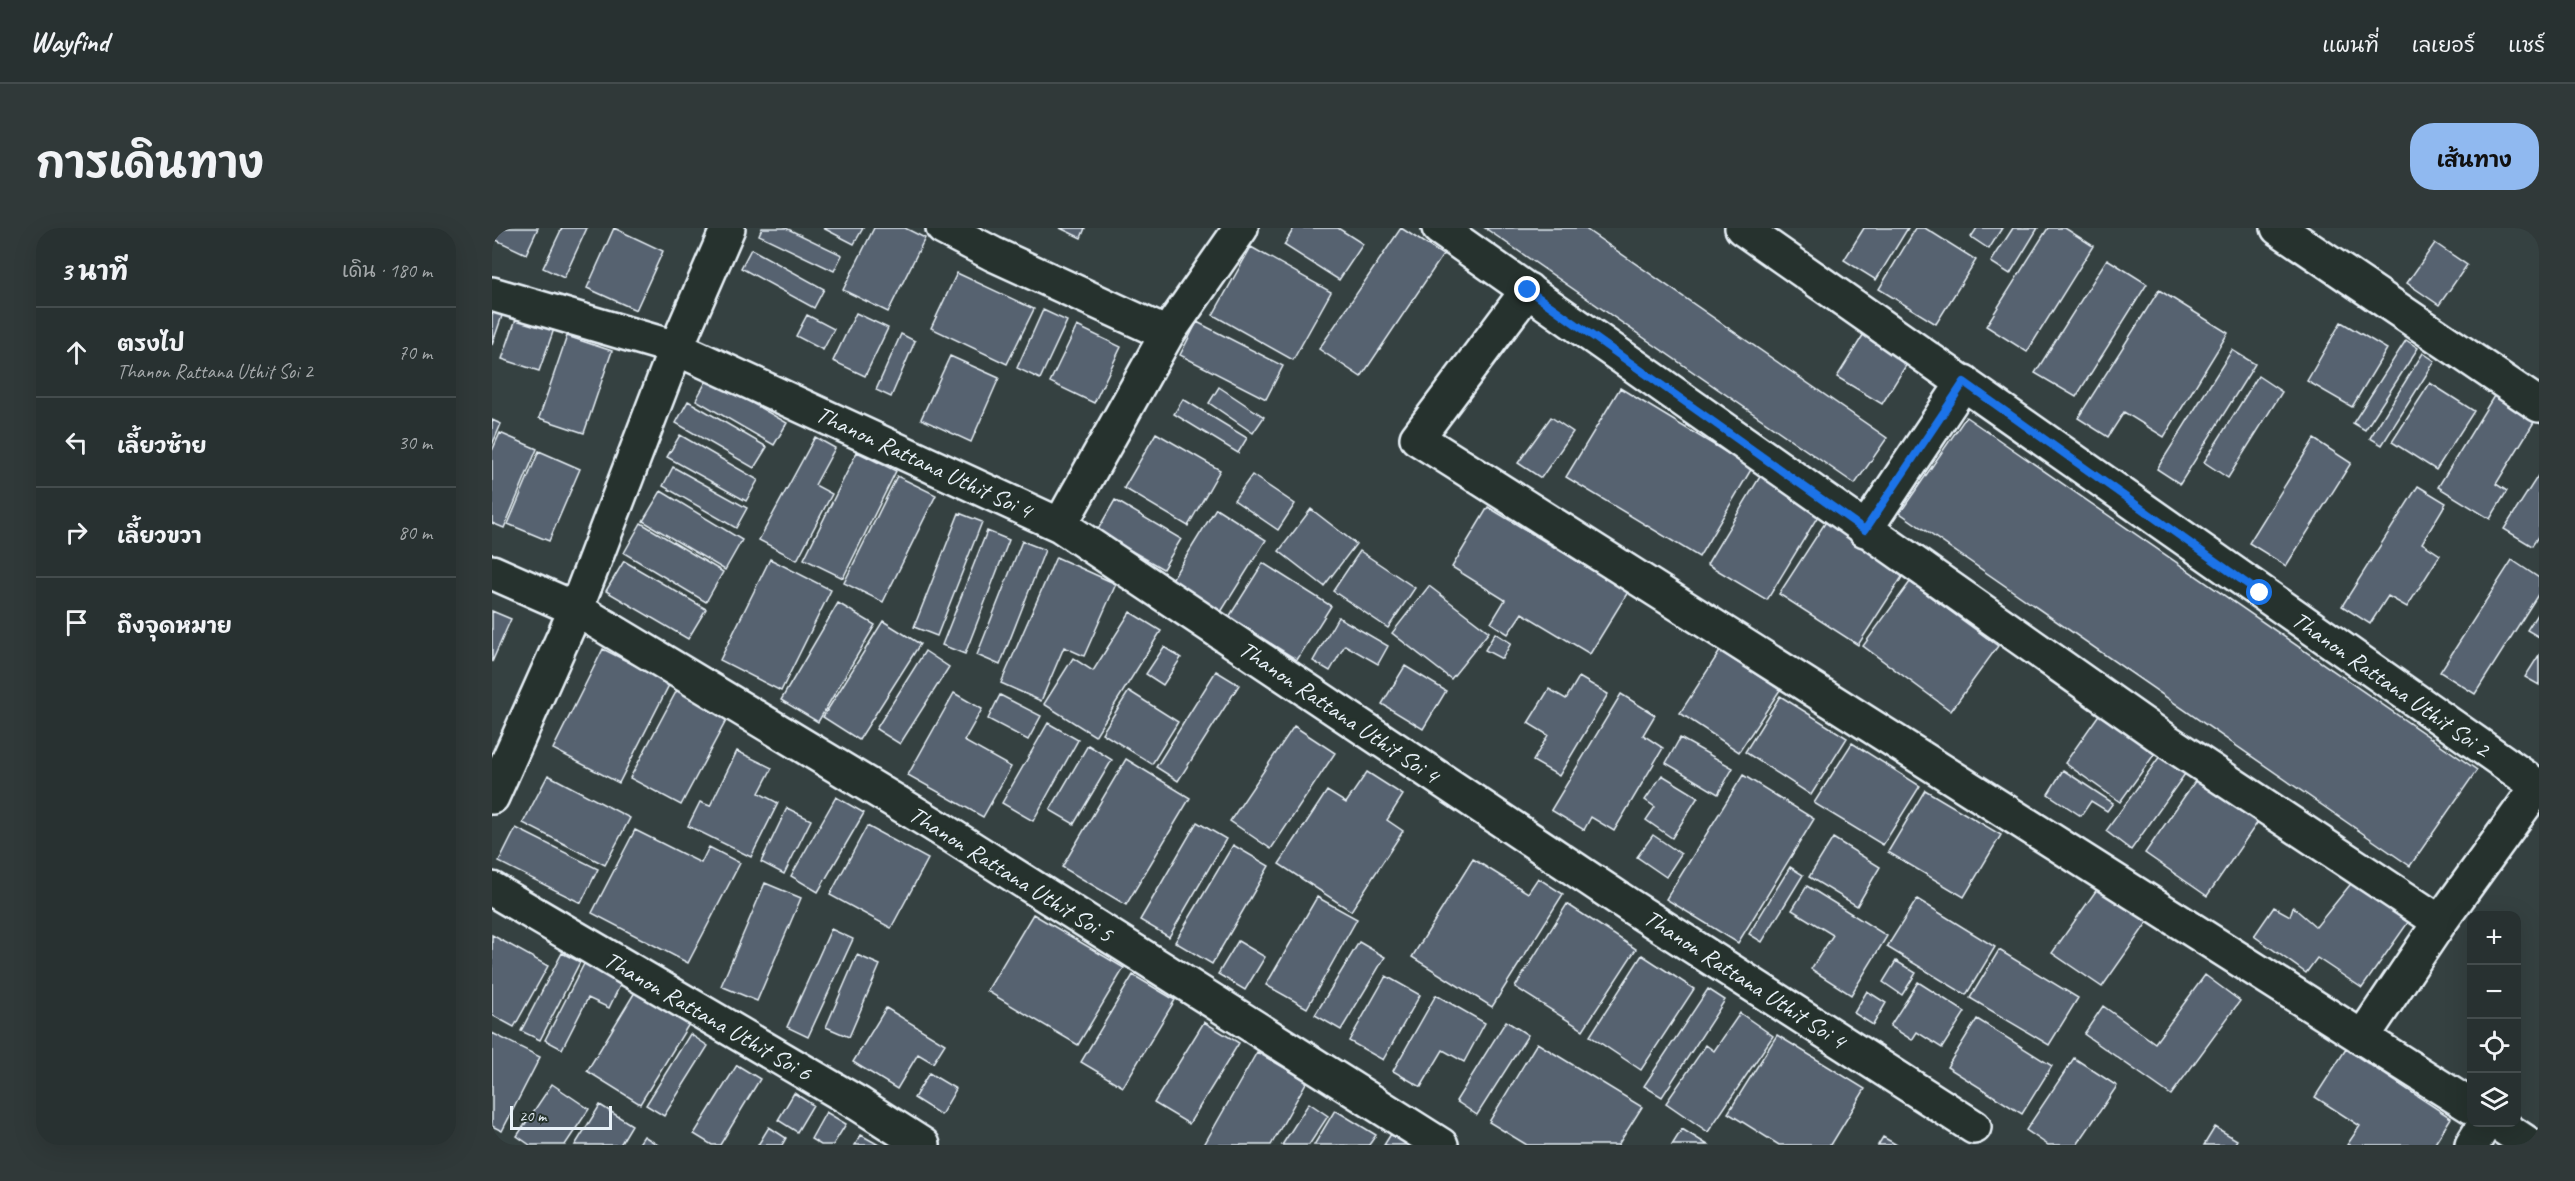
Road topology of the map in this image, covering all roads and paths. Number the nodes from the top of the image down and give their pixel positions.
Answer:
1 (728, 228) edge
2 (943, 228) edge
3 (1241, 228) edge
4 (1438, 228) edge
5 (1742, 228) edge
6 (2278, 228) edge
7 (1528, 290) junction
8 (492, 294) edge
9 (1167, 334) junction
10 (676, 348) junction
11 (1964, 382) junction
12 (2539, 405) edge
13 (1060, 525) junction
14 (1865, 530) junction
15 (492, 572) edge
16 (576, 609) junction
17 (2539, 786) edge
18 (492, 797) edge
19 (492, 889) edge
20 (2440, 922) junction
21 (2362, 1038) junction
22 (2467, 1104) edge
23 (1974, 1127) dead end
24 (2483, 1127) edge
25 (2503, 1127) edge
26 (923, 1145) edge
27 (1441, 1145) edge
28 (2472, 1145) edge
29 (2530, 1145) edge

1 - 10 street
2 - 9 street
3 - 9 street
4 - 7 street
5 - 11 street, Thanon Rattana Uthit Soi 2
6 - 12 street
7 - 14 street
7 - 21 street
8 - 10 street, Thanon Rattana Uthit Soi 4
9 - 13 street
10 - 13 street, Thanon Rattana Uthit Soi 4
10 - 16 street
11 - 14 street
11 - 17 street, Thanon Rattana Uthit Soi 2
13 - 23 street, Thanon Rattana Uthit Soi 4
14 - 20 street
15 - 16 street, Thanon Rattana Uthit Soi 5
16 - 18 street
16 - 27 street, Thanon Rattana Uthit Soi 5
17 - 20 street
19 - 26 street, Thanon Rattana Uthit Soi 6
20 - 21 street
21 - 22 street
24 - 28 street
25 - 29 street

